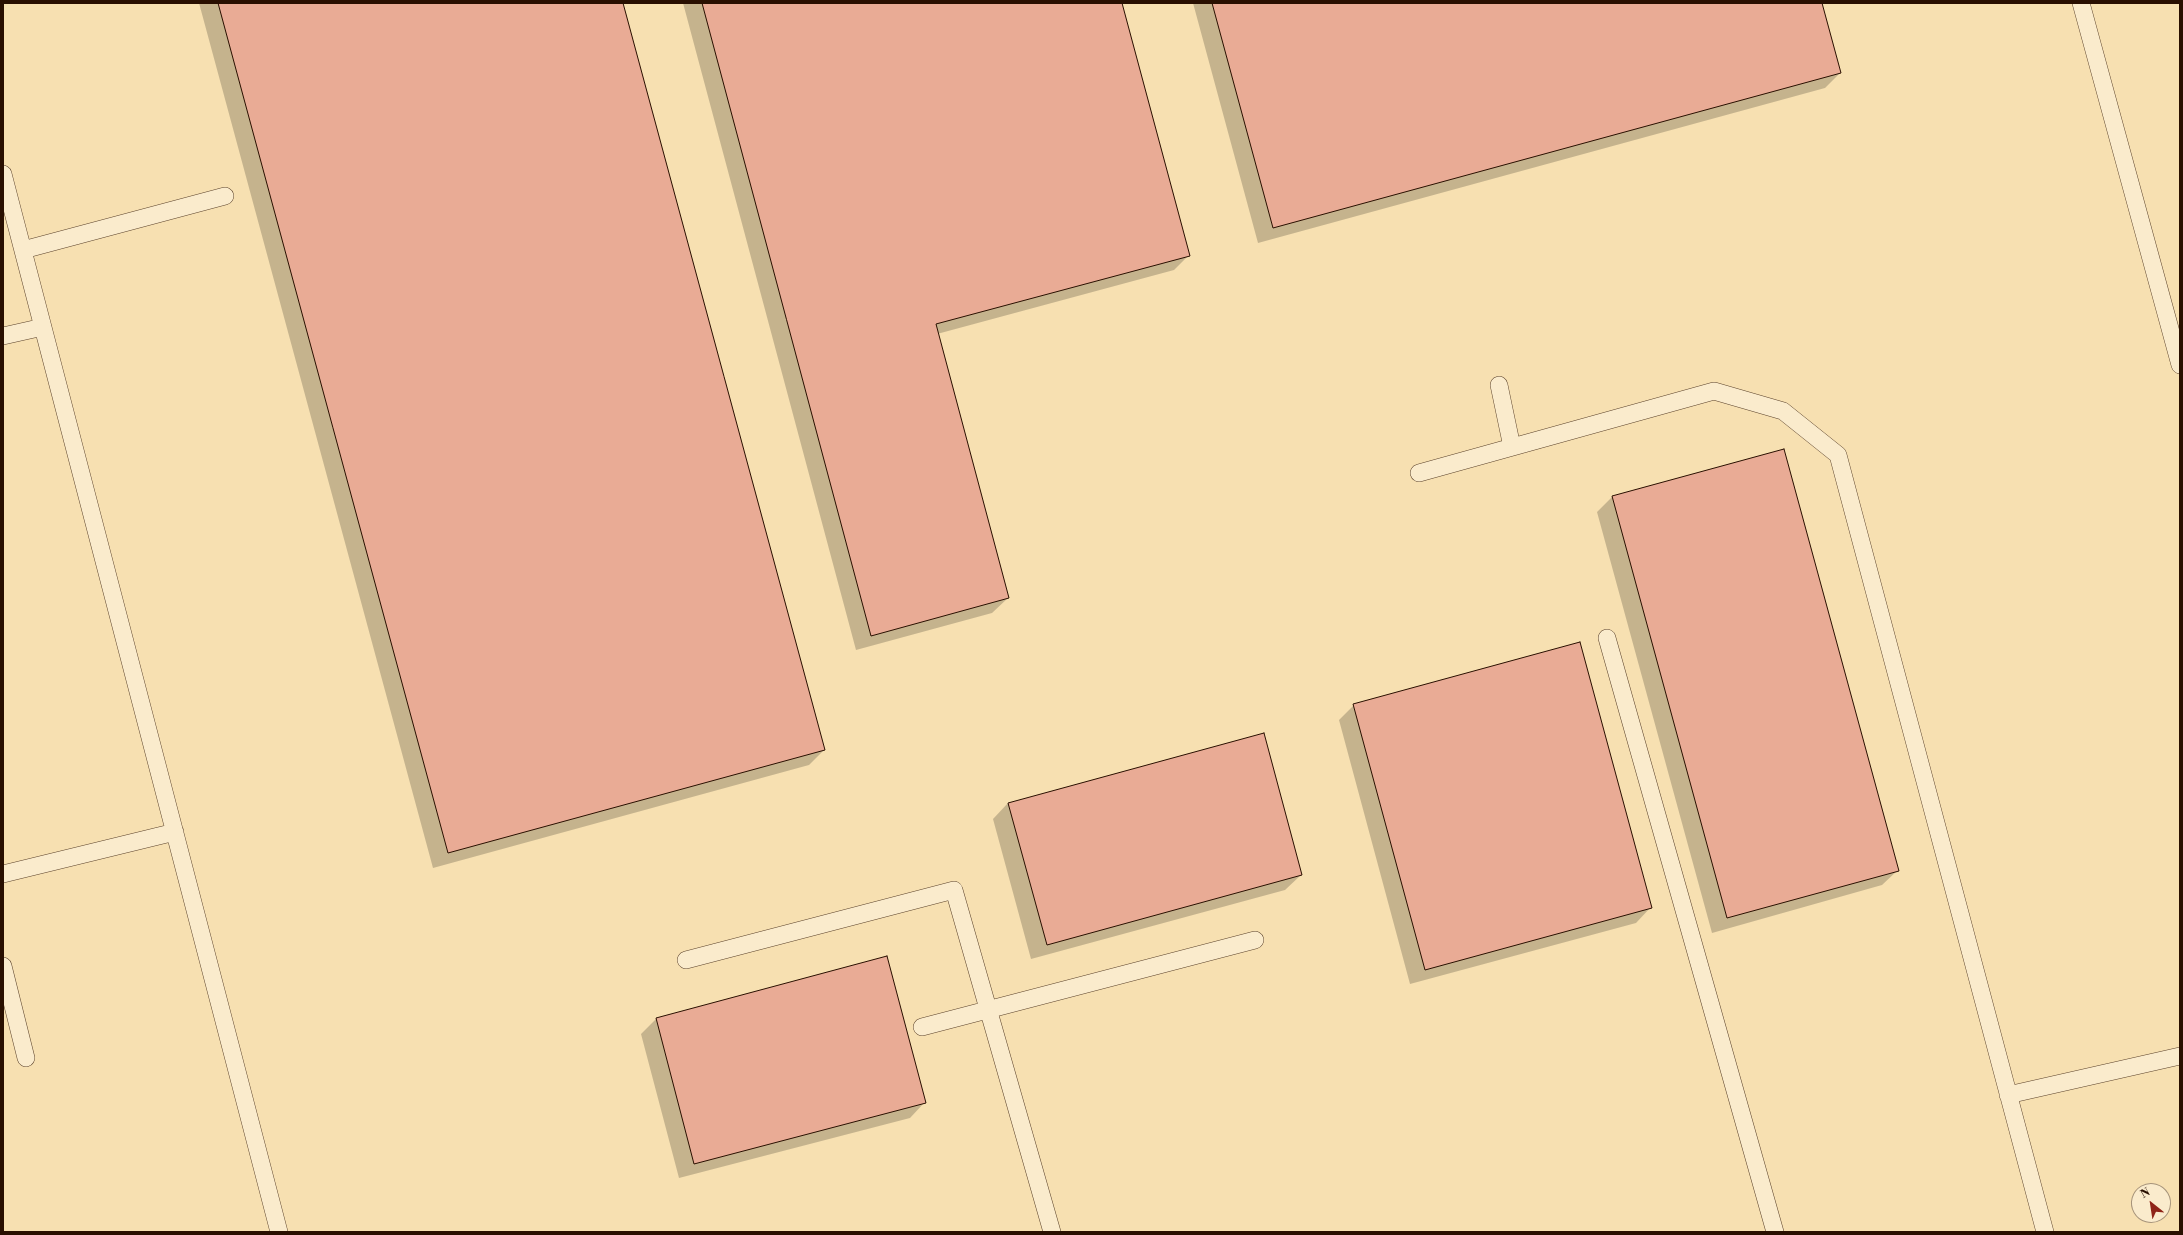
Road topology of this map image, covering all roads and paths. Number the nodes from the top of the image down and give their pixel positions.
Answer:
1 (2080, 3) edge
2 (3, 174) edge
3 (6, 193) edge
4 (225, 196) dead end
5 (23, 250) junction
6 (43, 327) junction
7 (3, 336) edge
8 (2180, 365) edge
9 (1498, 385) dead end
10 (1512, 447) junction
11 (1420, 473) dead end
12 (1607, 638) dead end
13 (175, 832) junction
14 (3, 874) edge
15 (1255, 940) dead end
16 (686, 960) dead end
17 (3, 966) edge
18 (988, 1010) junction
19 (922, 1027) dead end
20 (2180, 1056) edge
21 (26, 1058) dead end
22 (2008, 1095) junction
23 (279, 1232) edge
24 (1052, 1232) edge
25 (1776, 1232) edge
26 (2045, 1232) edge

1 - 8 lane
2 - 3 lane
3 - 5 lane
4 - 5 lane
5 - 6 lane
6 - 7 lane
6 - 13 lane
9 - 10 lane
10 - 11 lane
10 - 22 lane
12 - 25 lane
13 - 14 lane
13 - 23 lane
15 - 18 lane
16 - 18 lane
17 - 21 lane
18 - 19 lane
18 - 24 lane
20 - 22 lane
22 - 26 lane

